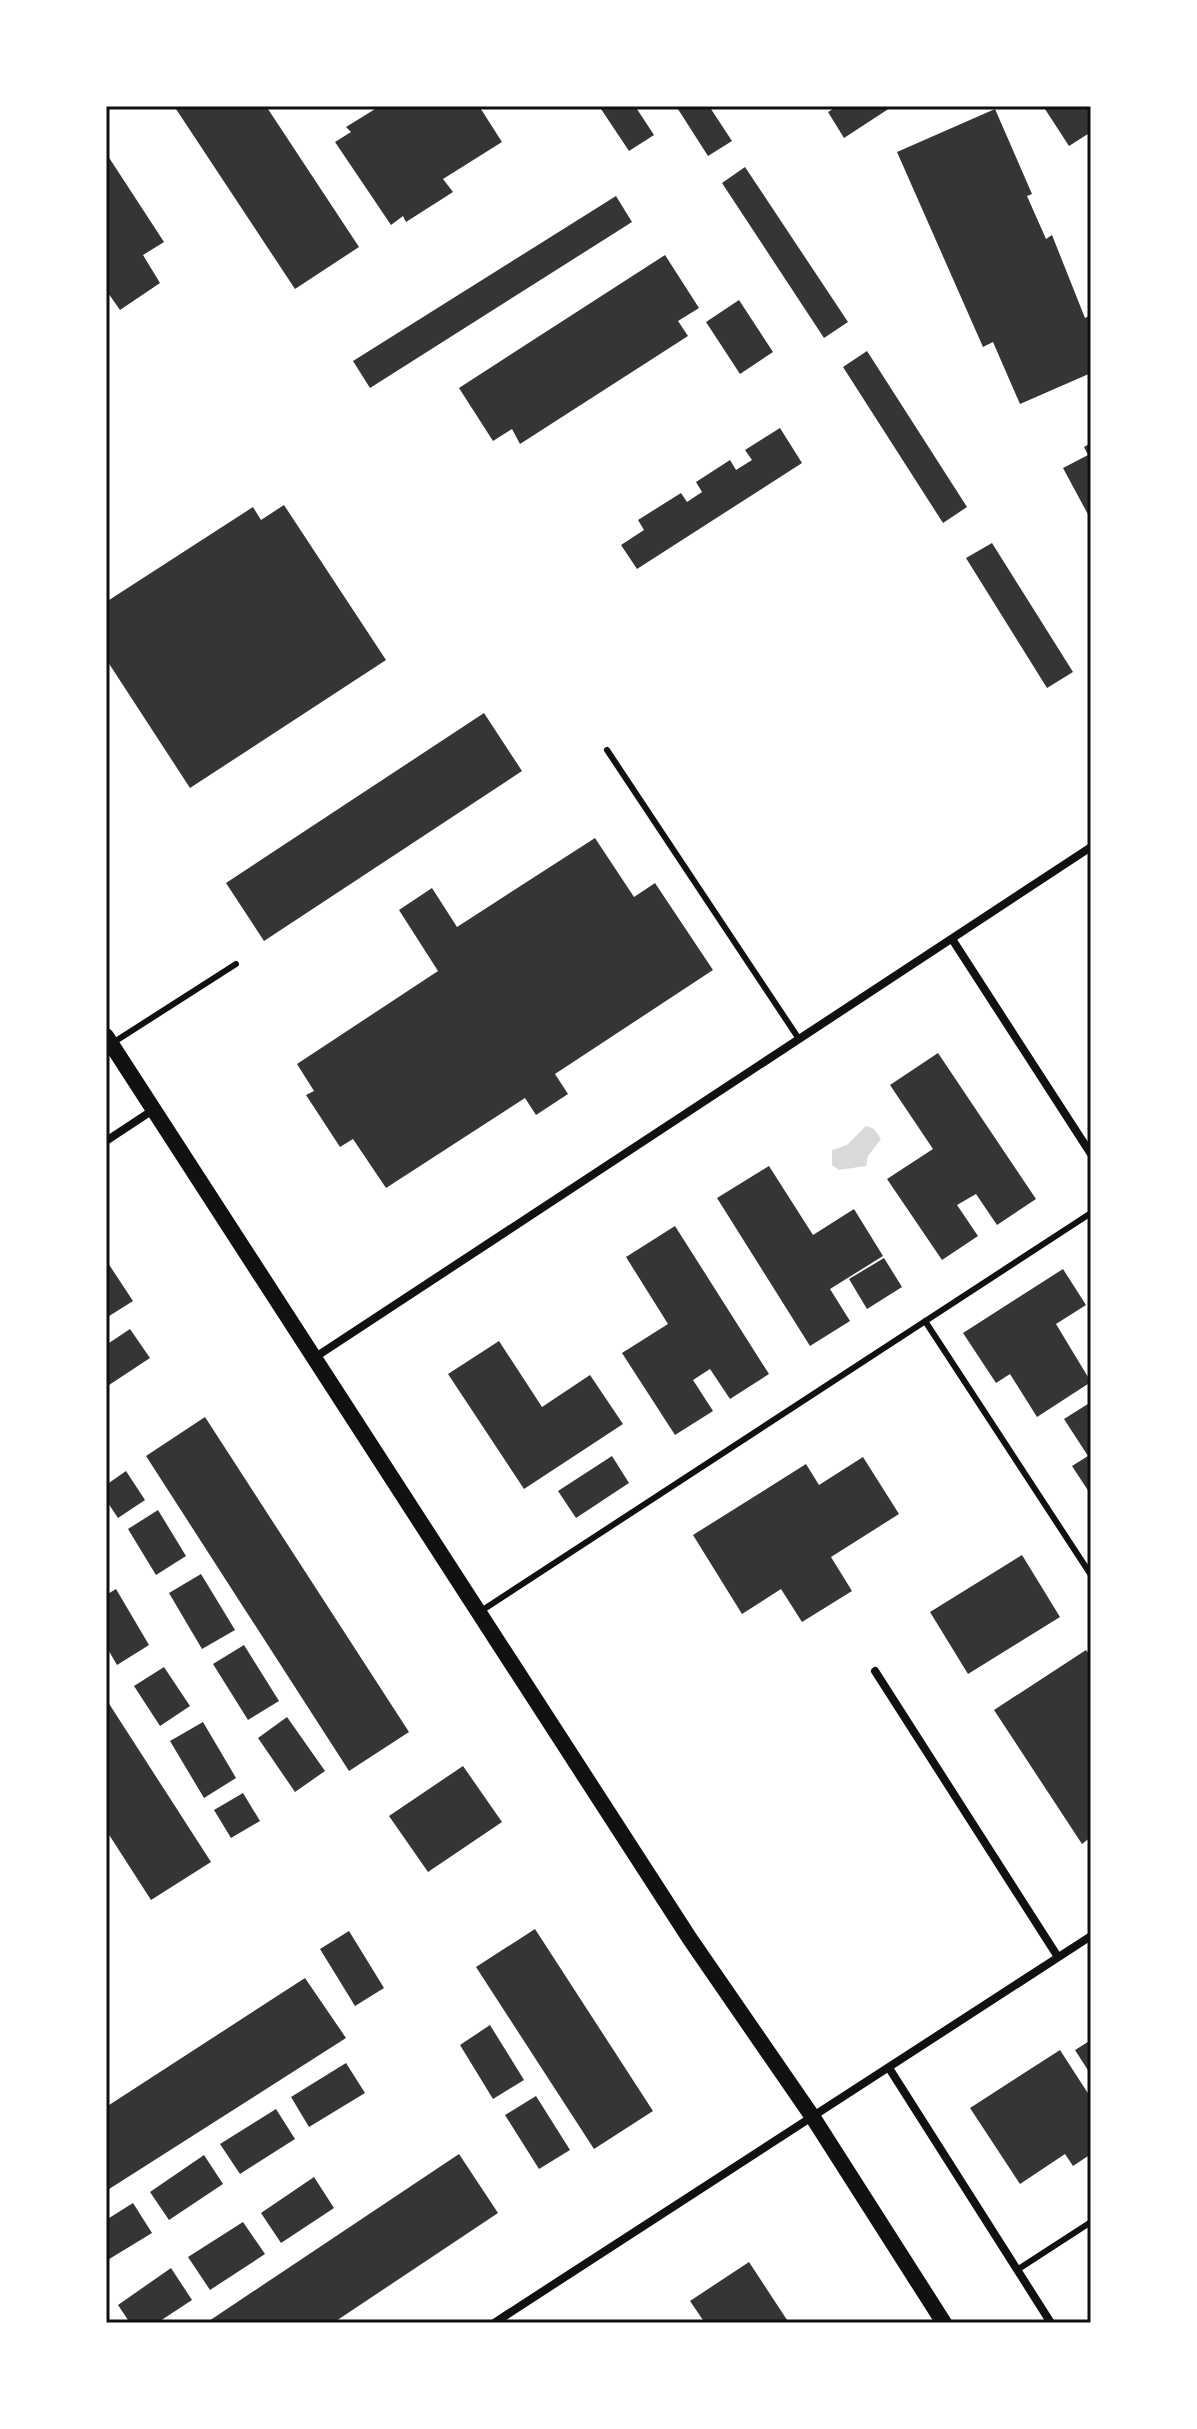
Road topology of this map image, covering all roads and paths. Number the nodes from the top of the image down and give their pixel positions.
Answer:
1 (607, 750) dead end
2 (1091, 847) edge
3 (952, 939) junction
4 (236, 964) dead end
5 (799, 1039) junction
6 (108, 1040) edge
7 (153, 1110) junction
8 (106, 1141) edge
9 (1091, 1154) edge
10 (1091, 1213) edge
11 (925, 1321) junction
12 (314, 1358) junction
13 (1091, 1575) edge
14 (478, 1612) junction
15 (875, 1671) dead end
16 (1091, 1936) edge
17 (1058, 1957) junction
18 (889, 2068) junction
19 (812, 2116) junction
20 (1091, 2222) edge
21 (1016, 2270) junction
22 (494, 2323) edge
23 (944, 2323) edge
24 (1051, 2323) edge

1 - 5 lane
2 - 3 street
3 - 5 street
3 - 9 street
4 - 6 lane
5 - 12 street
6 - 7 main road
7 - 8 street
7 - 12 main road
10 - 11 lane
11 - 13 lane
11 - 14 lane
12 - 14 main road
14 - 19 main road
15 - 17 street
16 - 17 street
17 - 18 street
18 - 19 street
18 - 21 street
19 - 22 street
19 - 23 main road
20 - 21 lane
21 - 24 street

